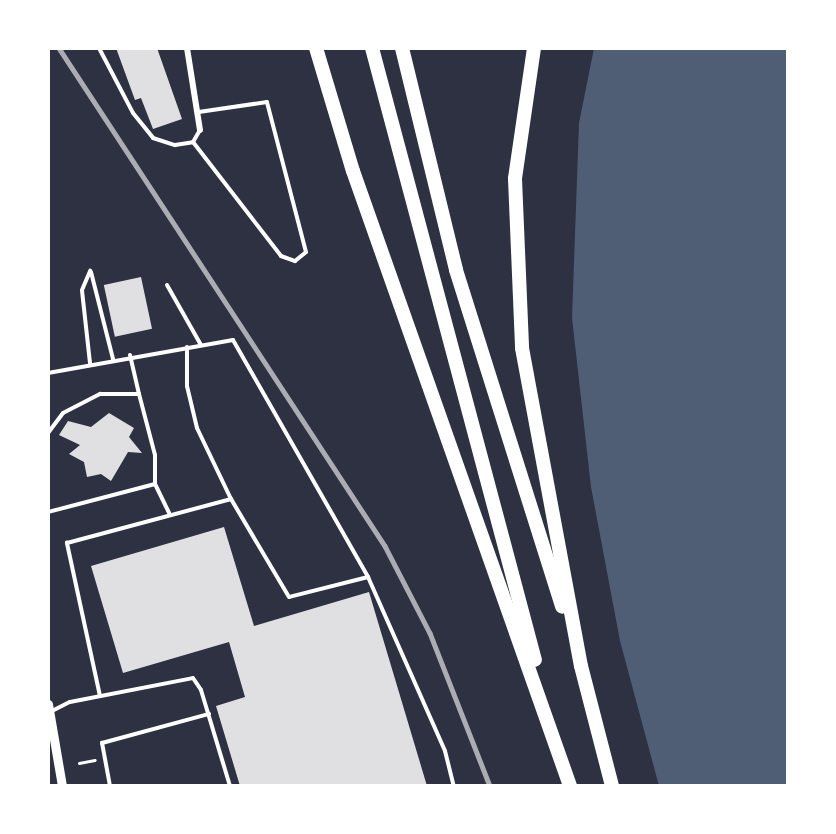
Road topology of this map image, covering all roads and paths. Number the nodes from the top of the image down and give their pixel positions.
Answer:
1 (99, 48) edge
2 (187, 48) edge
3 (316, 48) edge
4 (372, 48) edge
5 (402, 48) edge
6 (534, 48) edge
7 (199, 112) junction
8 (200, 130) joint
9 (193, 142) junction
10 (167, 285) dead end
11 (201, 345) junction
12 (187, 346) junction
13 (130, 355) junction
14 (113, 358) junction
15 (90, 363) junction
16 (48, 373) edge
17 (140, 394) junction
18 (48, 433) edge
19 (154, 484) junction
20 (231, 499) junction
21 (48, 512) edge
22 (170, 515) junction
23 (368, 577) junction
24 (581, 666) junction
25 (100, 696) junction
26 (49, 708) edge
27 (209, 714) junction
28 (559, 755) junction
29 (104, 758) junction
30 (79, 763) dead end
31 (62, 786) edge
32 (110, 786) edge
33 (230, 786) edge
34 (454, 786) edge
35 (570, 786) edge
36 (612, 786) edge

1 - 9 lane
2 - 7 street
3 - 28 highway
4 - 28 highway
5 - 24 highway
6 - 24 highway
7 - 8 street
7 - 9 lane
8 - 9 lane
10 - 11 lane
11 - 12 lane
11 - 23 lane
12 - 13 lane
12 - 20 lane
13 - 14 lane
13 - 17 lane
14 - 15 lane
14 - 15 lane
15 - 16 lane
17 - 18 lane
17 - 19 lane
19 - 21 lane
19 - 22 lane
20 - 22 lane
20 - 23 lane
22 - 25 lane
23 - 34 lane
24 - 36 highway
25 - 26 lane
25 - 27 lane
26 - 31 street
27 - 29 lane
27 - 33 lane
28 - 35 highway
29 - 30 path
29 - 32 lane

